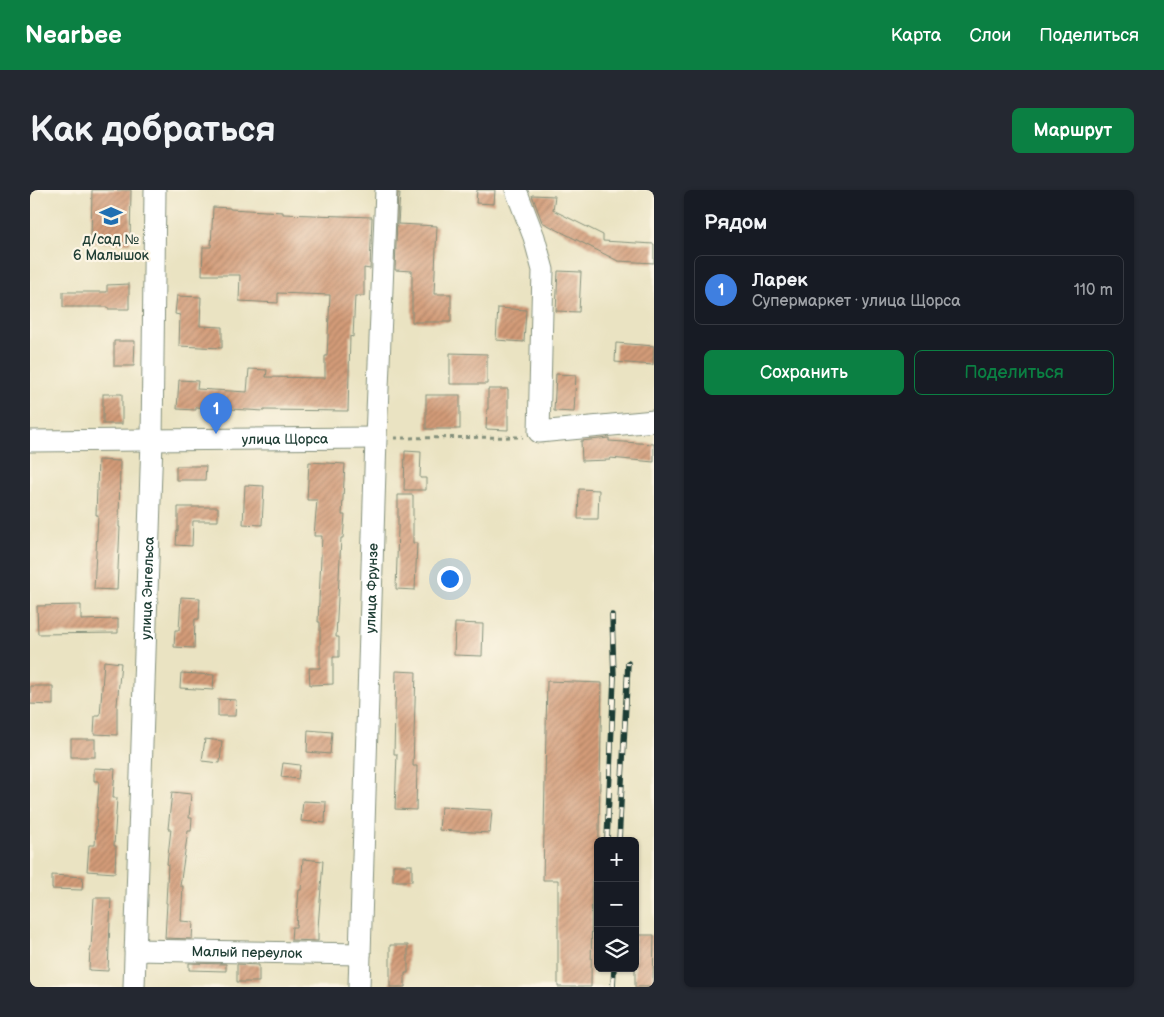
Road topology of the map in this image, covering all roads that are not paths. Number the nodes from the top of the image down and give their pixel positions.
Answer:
1 (155, 190) edge
2 (386, 190) edge
3 (516, 190) edge
4 (654, 421) edge
5 (376, 438) junction
6 (152, 440) junction
7 (30, 441) edge
8 (135, 950) junction
9 (360, 954) junction
10 (134, 987) edge
11 (359, 987) edge

1 - 6 street, улица Энгельса
2 - 5 street, улица Фрунзе
3 - 4 street
5 - 6 street, улица Щорса
5 - 9 street, улица Фрунзе
6 - 7 street, улица Щорса
6 - 8 street, улица Энгельса
8 - 9 street, Малый переулок
8 - 10 street, улица Энгельса
9 - 11 street, улица Фрунзе

